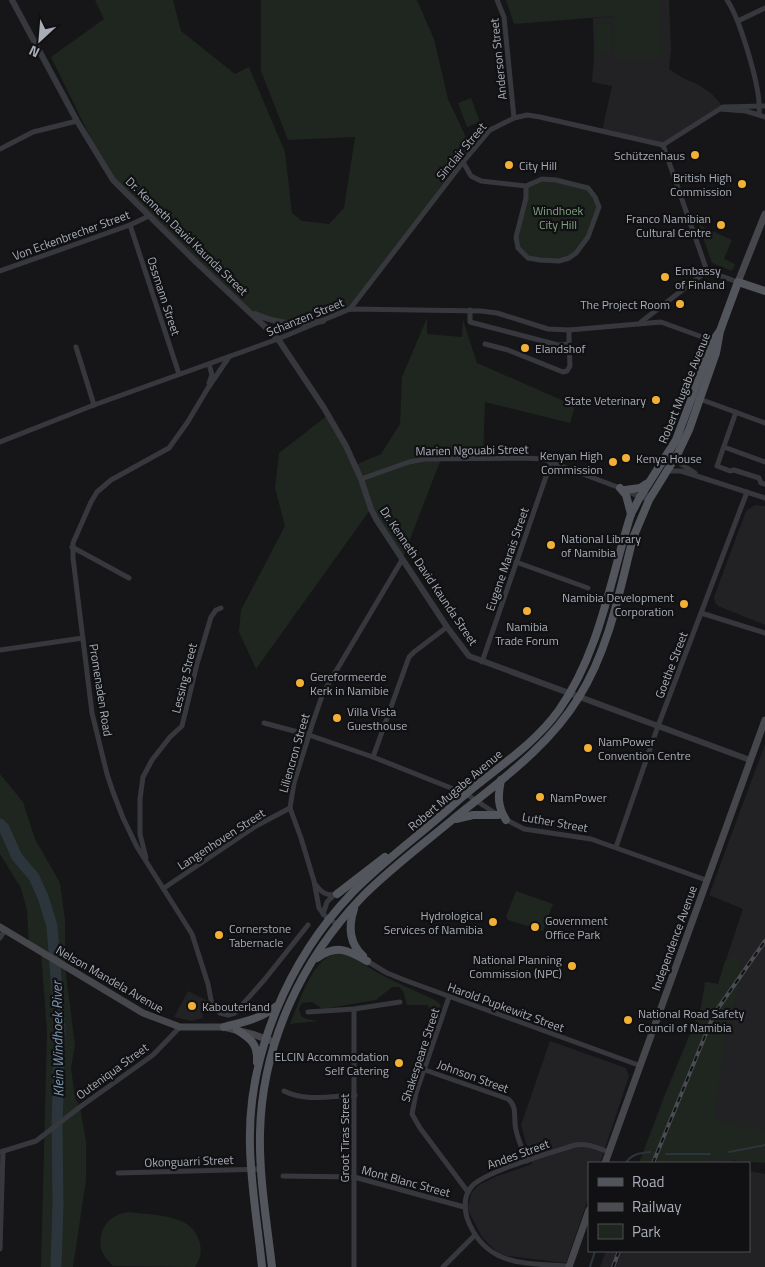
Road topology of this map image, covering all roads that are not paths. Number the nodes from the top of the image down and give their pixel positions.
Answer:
1 (12, 0) edge
2 (497, 0) edge
3 (727, 0) edge
4 (732, 0) edge
5 (732, 7) junction
6 (765, 8) edge
7 (738, 21) junction
8 (762, 106) edge
9 (720, 109) junction
10 (758, 114) junction
11 (765, 117) edge
12 (514, 118) junction
13 (77, 121) junction
14 (663, 145) junction
15 (0, 149) edge
16 (463, 162) junction
17 (526, 186) junction
18 (765, 214) edge
19 (149, 216) junction
20 (130, 225) junction
21 (0, 271) edge
22 (707, 271) junction
23 (738, 282) junction
24 (765, 291) edge
25 (350, 309) junction
26 (470, 310) junction
27 (249, 311) junction
28 (323, 321) junction
29 (641, 322) junction
30 (569, 330) junction
31 (278, 339) junction
32 (716, 342) junction
33 (485, 344) dead end
34 (569, 344) junction
35 (76, 347) dead end
36 (229, 357) junction
37 (209, 364) junction
38 (179, 374) junction
39 (208, 388) junction
40 (697, 398) junction
41 (94, 404) junction
42 (736, 412) junction
43 (765, 423) edge
44 (0, 442) edge
45 (724, 447) junction
46 (678, 453) junction
47 (551, 462) junction
48 (765, 462) edge
49 (664, 474) junction
50 (702, 477) junction
51 (361, 479) junction
52 (650, 480) junction
53 (765, 484) edge
54 (623, 489) junction
55 (654, 491) junction
56 (747, 492) junction
57 (640, 497) junction
58 (765, 498) edge
59 (631, 514) junction
60 (72, 547) junction
61 (402, 560) junction
62 (516, 562) junction
63 (129, 578) dead end
64 (588, 588) dead end
65 (221, 608) dead end
66 (701, 613) junction
67 (447, 627) junction
68 (765, 632) edge
69 (83, 638) junction
70 (0, 650) edge
71 (482, 662) junction
72 (569, 694) junction
73 (579, 697) junction
74 (765, 720) edge
75 (264, 723) dead end
76 (658, 726) junction
77 (309, 735) junction
78 (372, 757) junction
79 (750, 760) junction
80 (501, 780) junction
81 (466, 794) junction
82 (477, 800) junction
83 (290, 808) junction
84 (498, 815) junction
85 (453, 820) junction
86 (506, 820) junction
87 (432, 824) junction
88 (616, 847) junction
89 (147, 863) junction
90 (706, 880) junction
91 (314, 881) junction
92 (164, 888) junction
93 (337, 894) junction
94 (355, 905) junction
95 (323, 914) junction
96 (330, 920) junction
97 (308, 925) dead end
98 (338, 925) junction
99 (2, 929) edge
100 (0, 938) edge
101 (368, 961) junction
102 (311, 964) junction
103 (449, 997) junction
104 (400, 1002) dead end
105 (277, 1006) junction
106 (354, 1009) junction
107 (308, 1012) dead end
108 (224, 1027) junction
109 (180, 1028) junction
110 (237, 1030) junction
111 (266, 1038) junction
112 (274, 1042) junction
113 (641, 1066) junction
114 (425, 1070) junction
115 (256, 1084) junction
116 (284, 1091) dead end
117 (355, 1095) junction
118 (1, 1151) edge
119 (609, 1152) junction
120 (527, 1161) junction
121 (605, 1162) edge
122 (251, 1169) junction
123 (261, 1169) junction
124 (118, 1173) dead end
125 (283, 1176) dead end
126 (354, 1177) junction
127 (468, 1192) junction
128 (464, 1206) junction
129 (588, 1213) edge
130 (475, 1235) junction
131 (0, 1249) edge
132 (262, 1267) edge
133 (272, 1267) edge
134 (354, 1267) edge
135 (443, 1267) edge
136 (569, 1267) edge

1 - 13 street, Dr. Kenneth David Kaunda Street
2 - 12 street, Anderson Street
3 - 5 street
4 - 5 street
5 - 7 street
6 - 7 street
7 - 8 street
8 - 9 street
8 - 10 street
9 - 10 street
9 - 14 street
10 - 11 street
12 - 14 street, Sinclair Street
12 - 16 street, Sinclair Street
13 - 15 street
13 - 19 street, Dr. Kenneth David Kaunda Street
14 - 22 street
16 - 17 street
16 - 25 street, Sinclair Street
17 - 17 street
18 - 23 main road, Robert Mugabe Avenue
19 - 20 street, Von Eckenbrecher Street
19 - 27 street, Dr. Kenneth David Kaunda Street
20 - 21 street, Von Eckenbrecher Street
20 - 38 street, Ossmann Street
22 - 23 street
22 - 29 street
23 - 24 main road
23 - 32 main road, Robert Mugabe Avenue
25 - 26 street, Schanzen Street
25 - 28 street, Schanzen Street
26 - 30 street, Schanzen Street
26 - 34 street
27 - 28 street
27 - 31 street, Dr. Kenneth David Kaunda Street
28 - 31 street, Schanzen Street
29 - 30 street, Schanzen Street
29 - 32 street, Schanzen Street
30 - 34 street
31 - 36 street, Schanzen Street
31 - 51 street, Dr. Kenneth David Kaunda Street
32 - 40 main road, Robert Mugabe Avenue
33 - 34 street
35 - 41 street
36 - 37 street, Schanzen Street
36 - 39 street, Promenaden Road
37 - 38 street, Schanzen Street
37 - 39 street, Promenaden Road
38 - 41 street, Schanzen Street
39 - 60 street, Promenaden Road
40 - 42 street
40 - 46 main road, Robert Mugabe Avenue
40 - 52 main road, Robert Mugabe Avenue
41 - 44 street, Schanzen Street
42 - 43 street
42 - 45 street
45 - 48 street
45 - 53 street
46 - 49 main road, Robert Mugabe Avenue
46 - 50 street
47 - 51 street, Marien Ngouabi Street
47 - 54 street, Marien Ngouabi Street
47 - 62 street, Eugene Marais Street
49 - 50 street
49 - 55 main road, Robert Mugabe Avenue
50 - 56 street
51 - 61 street, Dr. Kenneth David Kaunda Street
52 - 54 main road
52 - 57 main road, Robert Mugabe Avenue
54 - 57 street, Marien Ngouabi Street
54 - 59 main road
55 - 57 street
55 - 73 main road, Robert Mugabe Avenue
56 - 58 street
56 - 66 street, Goethe Street
57 - 59 main road, Robert Mugabe Avenue
59 - 72 main road, Robert Mugabe Avenue
60 - 63 street
60 - 69 street, Promenaden Road
61 - 67 street, Dr. Kenneth David Kaunda Street
61 - 77 street, Liliencron Street
62 - 64 street
62 - 71 street, Eugene Marais Street
65 - 89 street, Lessing Street
66 - 68 street
66 - 76 street, Goethe Street
67 - 71 street, Dr. Kenneth David Kaunda Street
67 - 78 street
69 - 70 street
69 - 89 street, Promenaden Road
71 - 72 street, Dr. Kenneth David Kaunda Street
72 - 73 street, Dr. Kenneth David Kaunda Street
72 - 81 main road, Robert Mugabe Avenue
73 - 76 street, Dr. Kenneth David Kaunda Street
73 - 80 main road, Robert Mugabe Avenue
74 - 79 main road, Independence Avenue
75 - 77 street, Luther Street
76 - 79 street, Dr. Kenneth David Kaunda Street
76 - 88 street, Goethe Street
77 - 78 street, Luther Street
77 - 83 street, Liliencron Street
78 - 81 street, Luther Street
79 - 90 main road, Independence Avenue
80 - 82 main road, Robert Mugabe Avenue
80 - 86 main road
81 - 82 street, Luther Street
81 - 87 main road, Robert Mugabe Avenue
82 - 84 street, Luther Street
82 - 85 main road, Robert Mugabe Avenue
83 - 91 street, Liliencron Street
83 - 92 street, Langenhoven Street
84 - 85 main road
84 - 86 street, Luther Street
85 - 94 main road, Robert Mugabe Avenue
86 - 88 street, Luther Street
87 - 93 main road
87 - 96 main road, Robert Mugabe Avenue
88 - 90 street, Luther Street
89 - 92 street, Promenaden Road
90 - 113 main road, Independence Avenue
91 - 93 street
91 - 95 street, Liliencron Street
92 - 97 street, Promenaden Road
93 - 95 street
94 - 98 main road, Robert Mugabe Avenue
94 - 101 main road
95 - 96 street
96 - 98 street
96 - 105 main road, Robert Mugabe Avenue
98 - 102 main road, Robert Mugabe Avenue
99 - 100 street
99 - 109 main road, Nelson Mandela Avenue
101 - 102 main road
101 - 103 street, Harold Pupkewitz Street
102 - 112 main road, Robert Mugabe Avenue
103 - 113 street, Harold Pupkewitz Street
103 - 114 street, Shakespeare Street
104 - 106 street
105 - 108 main road
105 - 111 main road, Robert Mugabe Avenue
106 - 107 street
106 - 117 street, Groot Tiras Street
108 - 109 main road, Nelson Mandela Avenue
108 - 110 main road, Nelson Mandela Avenue
109 - 118 street, Outeniqua Street
110 - 111 main road, Nelson Mandela Avenue
110 - 115 main road
111 - 112 main road, Nelson Mandela Avenue
111 - 115 main road, Robert Mugabe Avenue
112 - 123 main road, Robert Mugabe Avenue
113 - 119 main road, Independence Avenue
114 - 120 street, Johnson Street
114 - 127 street, Shakespeare Street
115 - 122 main road, Robert Mugabe Avenue
116 - 117 street
117 - 126 street, Groot Tiras Street
118 - 131 street
119 - 120 street, Andes Street
119 - 121 main road, Independence Avenue
120 - 127 street, Andes Street
122 - 123 street, Okonguarri Street
122 - 124 street, Okonguarri Street
122 - 132 main road, Robert Mugabe Avenue
123 - 133 main road, Robert Mugabe Avenue
125 - 126 street, Mont Blanc Street
126 - 128 street, Mont Blanc Street
126 - 134 street, Groot Tiras Street
127 - 128 street
128 - 130 street
129 - 136 main road
130 - 135 street
130 - 136 street

